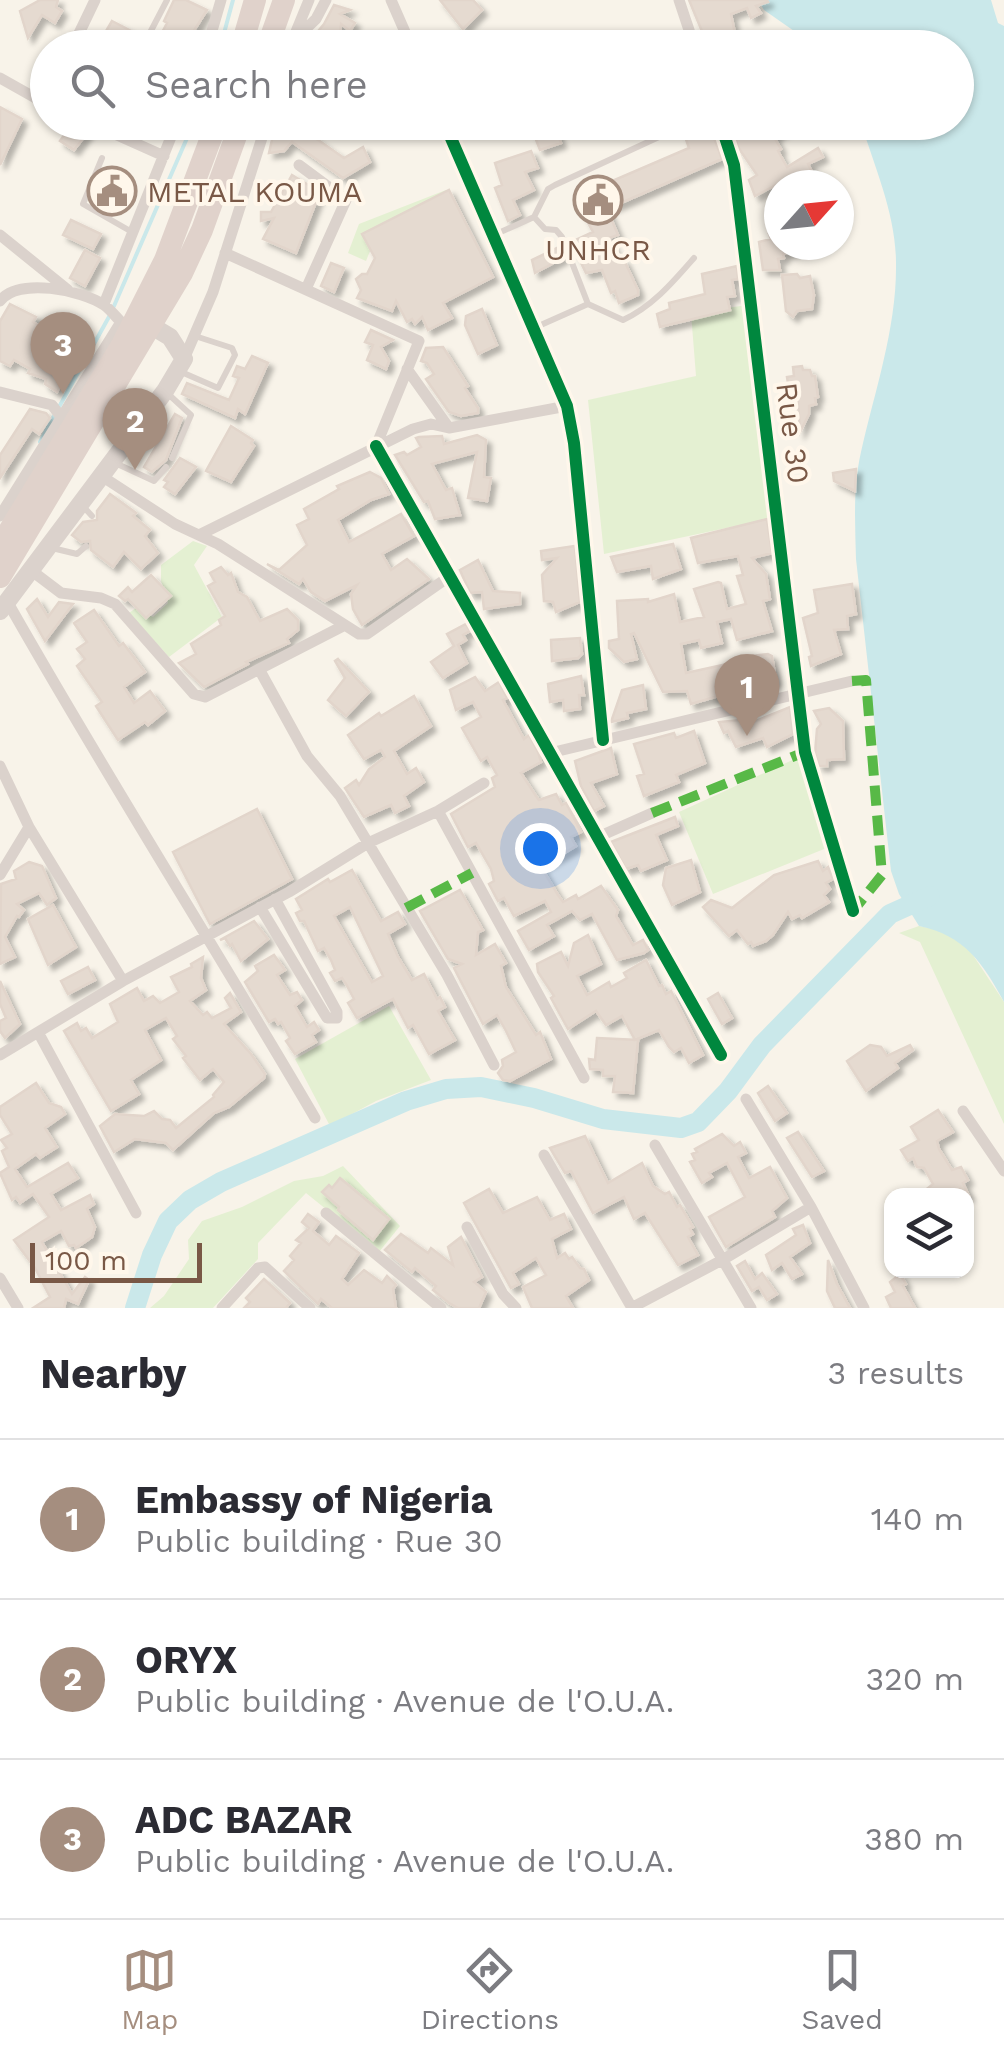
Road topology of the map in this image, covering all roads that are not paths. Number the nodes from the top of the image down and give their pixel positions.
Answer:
1 (95, 0) edge
2 (167, 0) edge
3 (205, 0) edge
4 (252, 0) edge
5 (309, 0) edge
6 (326, 0) edge
7 (391, 0) edge
8 (680, 0) edge
9 (220, 3) edge
10 (81, 30) edge
11 (151, 30) edge
12 (212, 30) edge
13 (246, 30) edge
14 (297, 30) edge
15 (305, 30) edge
16 (404, 30) edge
17 (689, 30) edge
18 (0, 78) edge
19 (30, 93) edge
20 (130, 140) edge
21 (170, 140) edge
22 (210, 140) edge
23 (234, 140) edge
24 (260, 140) edge
25 (452, 140) edge
26 (653, 140) edge
27 (726, 140) edge
28 (164, 156) junction
29 (102, 158) dead end
30 (299, 165) dead end
31 (534, 217) junction
32 (133, 233) junction
33 (0, 235) edge
34 (493, 235) junction
35 (225, 253) junction
36 (694, 258) dead end
37 (68, 290) junction
38 (306, 290) junction
39 (0, 301) edge
40 (104, 304) junction
41 (588, 304) junction
42 (136, 321) junction
43 (533, 329) junction
44 (195, 336) junction
45 (181, 364) junction
46 (407, 370) junction
47 (164, 391) junction
48 (0, 392) edge
49 (567, 406) junction
50 (61, 417) junction
51 (449, 428) junction
52 (376, 446) junction
53 (172, 458) dead end
54 (105, 468) junction
55 (166, 468) dead end
56 (0, 516) edge
57 (201, 534) junction
58 (0, 546) edge
59 (86, 546) dead end
60 (49, 547) junction
61 (32, 571) junction
62 (450, 576) junction
63 (0, 577) edge
64 (4, 606) edge
65 (343, 626) junction
66 (259, 670) junction
67 (852, 681) dead end
68 (800, 694) junction
69 (603, 740) junction
70 (550, 753) junction
71 (0, 766) edge
72 (484, 783) dead end
73 (438, 810) junction
74 (652, 813) dead end
75 (29, 828) junction
76 (598, 837) junction
77 (368, 843) junction
78 (0, 874) edge
79 (275, 899) junction
80 (260, 906) junction
81 (853, 911) dead end
82 (207, 934) junction
83 (124, 981) junction
84 (38, 1032) junction
85 (0, 1055) edge
86 (721, 1055) dead end
87 (494, 1065) dead end
88 (584, 1078) dead end
89 (746, 1099) dead end
90 (963, 1111) dead end
91 (315, 1118) dead end
92 (655, 1145) dead end
93 (544, 1155) dead end
94 (1004, 1172) edge
95 (811, 1207) junction
96 (136, 1213) dead end
97 (326, 1213) dead end
98 (467, 1228) dead end
99 (724, 1260) junction
100 (0, 1278) edge
101 (18, 1308) edge
102 (222, 1308) edge
103 (310, 1308) edge
104 (441, 1308) edge
105 (516, 1308) edge
106 (632, 1308) edge
107 (752, 1308) edge
108 (864, 1308) edge

1 - 10 street
2 - 11 lane
3 - 9 street
4 - 13 highway
5 - 14 street
6 - 15 street
7 - 16 street
8 - 17 street
9 - 12 street
18 - 19 street
20 - 28 street
21 - 28 street
22 - 42 highway
23 - 42 highway
24 - 35 street
25 - 34 street
26 - 31 lane
27 - 68 street, Rue 30
28 - 32 street
29 - 32 lane
30 - 38 street
31 - 34 lane
31 - 41 lane
32 - 40 street
33 - 37 street
34 - 43 street
35 - 38 street
35 - 44 street
36 - 41 lane
37 - 39 street
37 - 40 street
38 - 46 street
40 - 42 street
41 - 43 lane
42 - 45 main road
42 - 50 street
42 - 58 highway
42 - 63 highway
43 - 49 street
44 - 45 street
44 - 45 lane
45 - 47 main road
46 - 51 street
46 - 52 street
47 - 53 lane
47 - 54 main road
48 - 50 street
49 - 51 street
49 - 69 street
50 - 56 street
51 - 52 street
52 - 57 street
52 - 62 street
54 - 55 lane
54 - 57 street
54 - 60 main road
57 - 65 street
59 - 60 lane
60 - 61 main road
61 - 64 main road
61 - 66 street
62 - 65 street
62 - 70 street
64 - 82 street
65 - 66 street
66 - 77 street
67 - 68 street
68 - 69 street
68 - 81 street, Rue 30
69 - 70 street
70 - 76 street
71 - 75 street
72 - 73 street
73 - 77 street
73 - 88 street
74 - 76 street
75 - 78 street
75 - 83 street
76 - 86 street
77 - 79 street
77 - 87 street
79 - 80 street
79 - 80 street
80 - 82 street
82 - 83 street
82 - 91 street
83 - 84 street
84 - 85 street
84 - 96 street
89 - 95 street
90 - 94 street
92 - 99 street
93 - 106 street
95 - 99 street
95 - 108 street
97 - 104 street
98 - 105 street
99 - 106 street
99 - 107 street
100 - 101 street
102 - 103 street

